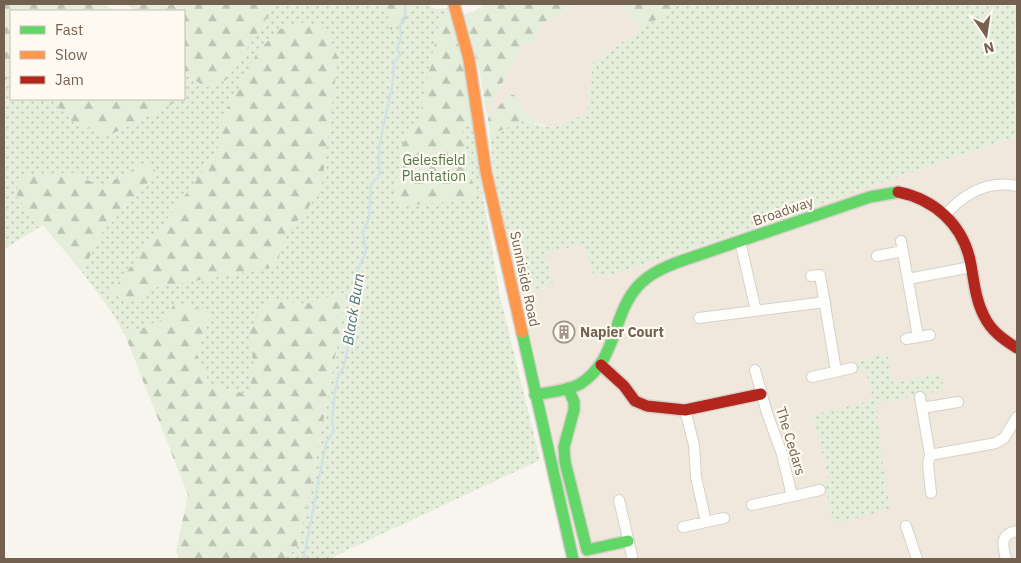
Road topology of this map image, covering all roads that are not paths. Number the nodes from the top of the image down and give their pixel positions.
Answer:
1 (454, 4) edge
2 (1017, 186) edge
3 (945, 215) junction
4 (901, 240) dead end
5 (740, 241) junction
6 (903, 251) junction
7 (877, 256) dead end
8 (971, 267) junction
9 (811, 276) dead end
10 (908, 279) junction
11 (825, 302) junction
12 (756, 311) junction
13 (699, 318) dead end
14 (930, 335) dead end
15 (918, 337) junction
16 (906, 339) dead end
17 (1017, 348) edge
18 (601, 365) junction
19 (852, 368) dead end
20 (755, 370) dead end
21 (836, 371) junction
22 (812, 377) dead end
23 (568, 388) junction
24 (761, 394) junction
25 (535, 395) junction
26 (920, 397) dead end
27 (958, 402) dead end
28 (922, 408) junction
29 (685, 410) junction
30 (1017, 417) edge
31 (930, 455) junction
32 (820, 490) dead end
33 (931, 493) dead end
34 (792, 496) junction
35 (619, 500) dead end
36 (752, 505) dead end
37 (724, 518) dead end
38 (706, 522) junction
39 (906, 526) dead end
40 (683, 527) dead end
41 (1017, 531) edge
42 (628, 540) junction
43 (632, 556) dead end
44 (573, 559) edge
45 (917, 559) edge
46 (1006, 559) edge

1 - 25 street, Sunniside Road
2 - 3 street
3 - 5 street, Broadway
3 - 8 street, Broadway
4 - 6 street
5 - 12 street
5 - 18 street, Broadway
6 - 7 street
6 - 10 street
8 - 10 street
8 - 17 street, Broadway
9 - 11 street
10 - 15 street
11 - 12 street
11 - 21 street
12 - 13 street
14 - 15 street
15 - 16 street
18 - 23 street, Broadway
18 - 29 street, The Cedars
19 - 21 street
20 - 24 street
21 - 22 street
23 - 25 street, Broadway
23 - 42 street
24 - 29 street, The Cedars
24 - 34 street, The Cedars
25 - 44 street, Sunniside Road
26 - 28 street
27 - 28 street
28 - 31 street
29 - 38 street
30 - 31 street
31 - 33 street
32 - 34 street
34 - 36 street
35 - 42 street
37 - 38 street
38 - 40 street
39 - 45 street
41 - 46 street
42 - 43 street

